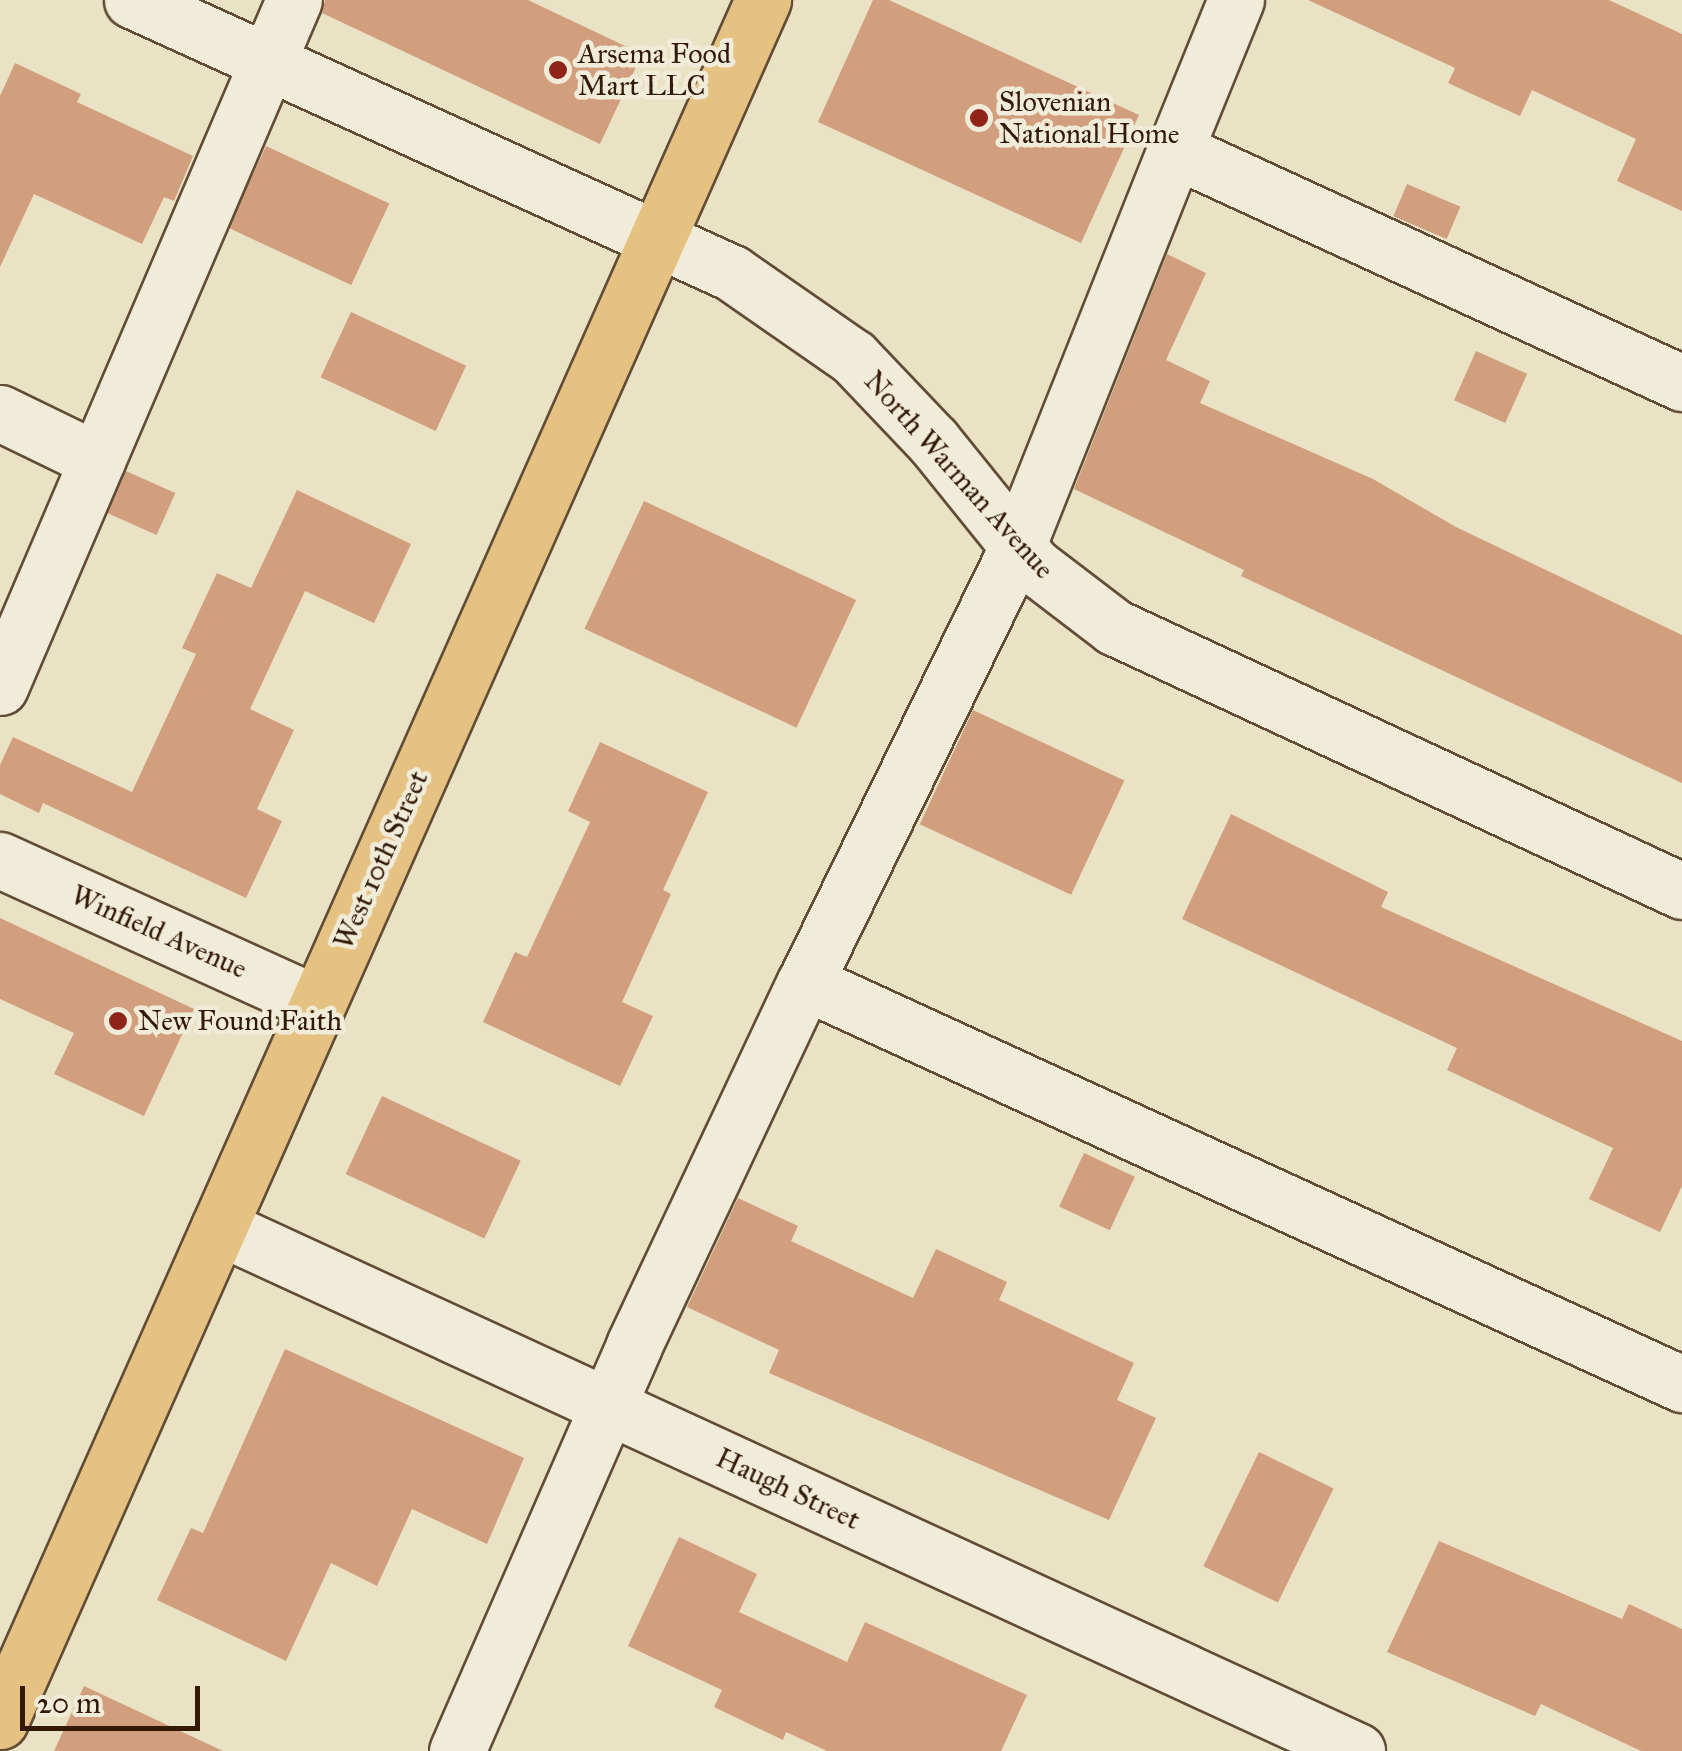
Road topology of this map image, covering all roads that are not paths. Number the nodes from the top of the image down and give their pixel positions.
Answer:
1 (132, 0) edge
2 (294, 0) edge
3 (763, 0) edge
4 (1236, 0) edge
5 (266, 60) junction
6 (1175, 150) junction
7 (658, 238) junction
8 (1682, 383) edge
9 (0, 413) edge
10 (97, 460) junction
11 (1017, 548) junction
12 (0, 688) edge
13 (0, 860) edge
14 (1682, 892) edge
15 (805, 982) junction
16 (317, 1004) junction
17 (219, 1227) junction
18 (1682, 1384) edge
19 (608, 1406) junction
20 (0, 1722) edge
21 (457, 1751) edge
22 (1358, 1751) edge

1 - 5 street, North Warman Avenue
2 - 5 street
3 - 7 main road, West 10th Street
4 - 6 street
5 - 7 street, North Warman Avenue
5 - 10 street
6 - 8 street
6 - 11 street
7 - 11 street, North Warman Avenue
7 - 16 main road, West 10th Street
9 - 10 street
10 - 12 street
11 - 14 street, North Warman Avenue
11 - 15 street
13 - 16 street, Winfield Avenue
15 - 18 street
15 - 19 street
16 - 17 main road, West 10th Street
17 - 19 street, Haugh Street
17 - 20 main road, West 10th Street
19 - 21 street
19 - 22 street, Haugh Street

